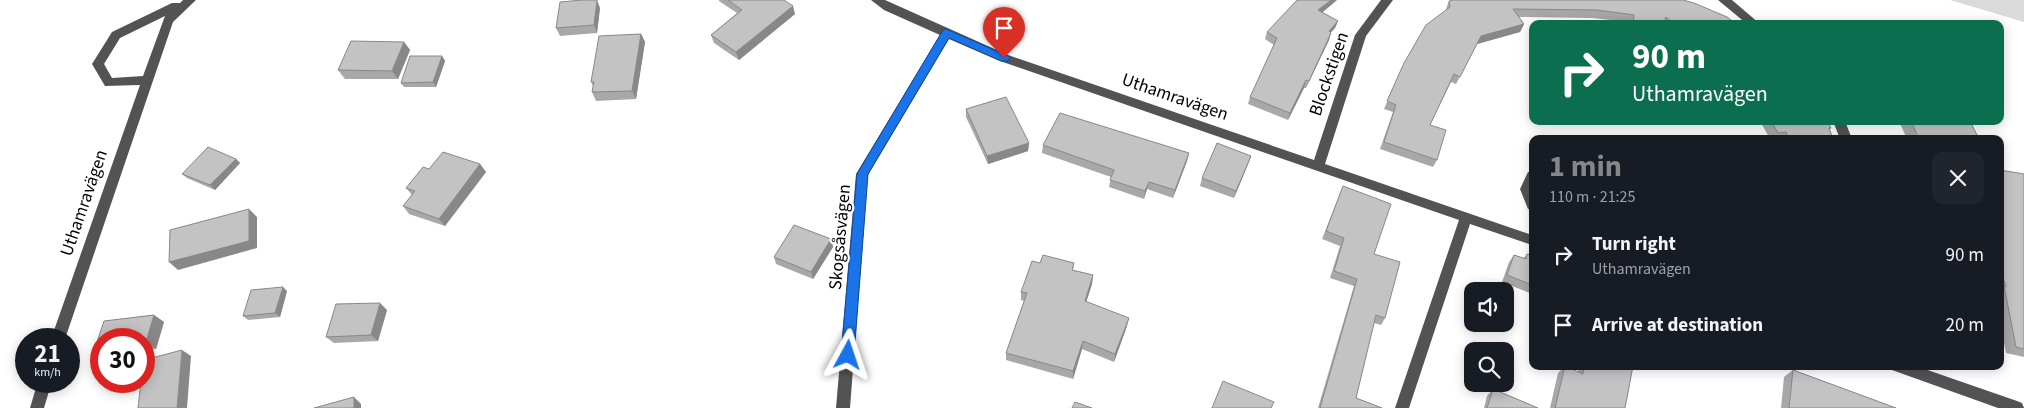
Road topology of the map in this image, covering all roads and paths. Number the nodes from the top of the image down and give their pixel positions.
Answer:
1 (190, 0) edge
2 (877, 0) edge
3 (1387, 0) edge
4 (1724, 0) edge
5 (1750, 20) edge
6 (946, 33) junction
7 (146, 80) junction
8 (1318, 166) junction
9 (1529, 182) edge
10 (1529, 197) edge
11 (1466, 217) junction
12 (1529, 239) edge
13 (62, 328) edge
14 (1916, 370) edge
15 (41, 393) edge
16 (37, 408) edge
17 (843, 408) edge
18 (1402, 408) edge
19 (2017, 408) edge

1 - 7 street, Uthamravägen
1 - 7 street, Uthamravägen
2 - 6 street, Uthamravägen
3 - 8 street, Blockstigen
4 - 5 street
6 - 8 street, Uthamravägen
6 - 17 street, Skogsåsvägen
7 - 13 street, Uthamravägen
8 - 11 street, Uthamravägen
9 - 10 street
11 - 12 street, Uthamravägen
11 - 18 street
14 - 19 street
15 - 16 street

